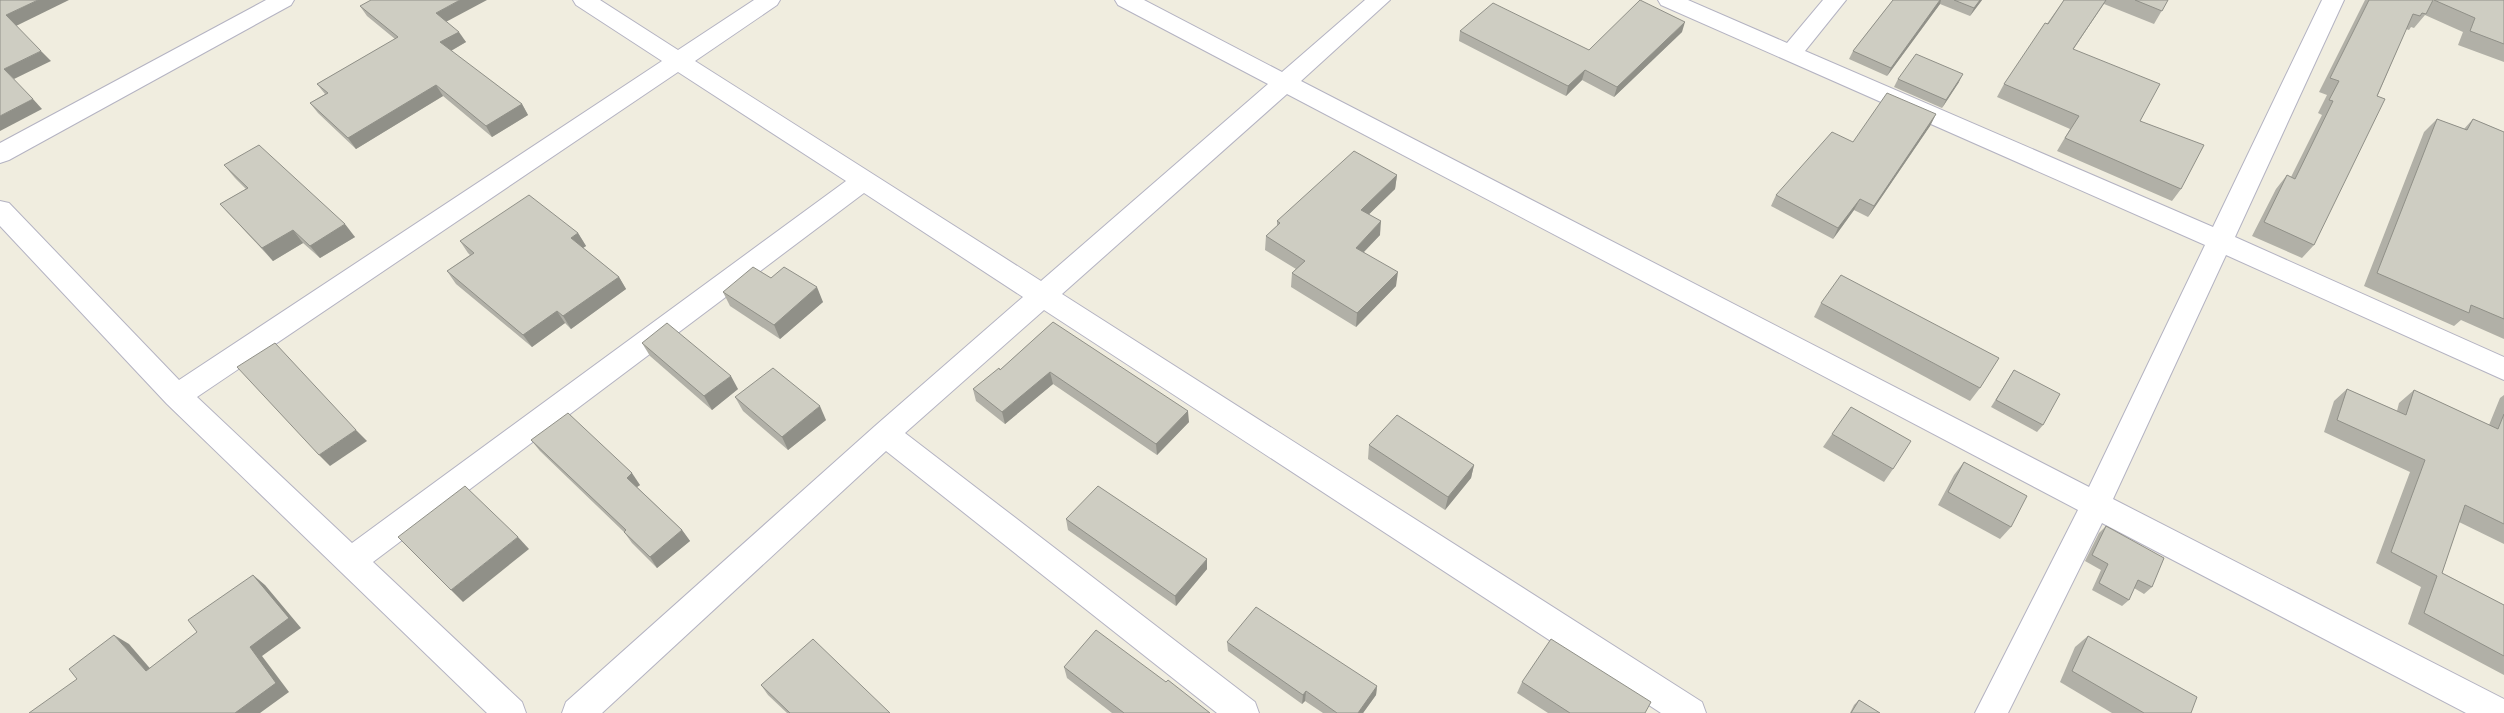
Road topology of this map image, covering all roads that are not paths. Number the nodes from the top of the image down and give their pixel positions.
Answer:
1 (283, 0) edge
2 (584, 0) edge
3 (769, 0) edge
4 (1126, 0) edge
5 (1379, 0) edge
6 (1669, 0) edge
7 (1835, 0) edge
8 (2333, 0) edge
9 (1791, 53) junction
10 (678, 60) junction
11 (1285, 83) junction
12 (0, 154) edge
13 (864, 180) junction
14 (0, 210) edge
15 (2220, 241) junction
16 (1043, 295) junction
17 (2504, 369) edge
18 (177, 396) junction
19 (885, 434) junction
20 (2096, 504) junction
21 (351, 562) junction
22 (510, 713) edge
23 (578, 713) edge
24 (1243, 713) edge
25 (1690, 713) edge
26 (1991, 713) edge
27 (2499, 713) edge

1 - 12 street
2 - 10 street
3 - 10 street
4 - 11 street
5 - 11 street
6 - 9 street
7 - 9 street
8 - 15 street
9 - 15 street
10 - 13 street
10 - 18 street
11 - 16 street
11 - 20 street
13 - 16 street
13 - 21 street
14 - 18 street
15 - 17 street
15 - 20 street
16 - 19 street
16 - 25 street
18 - 21 street
19 - 23 street
19 - 24 street
20 - 26 street
20 - 27 street
21 - 22 street

